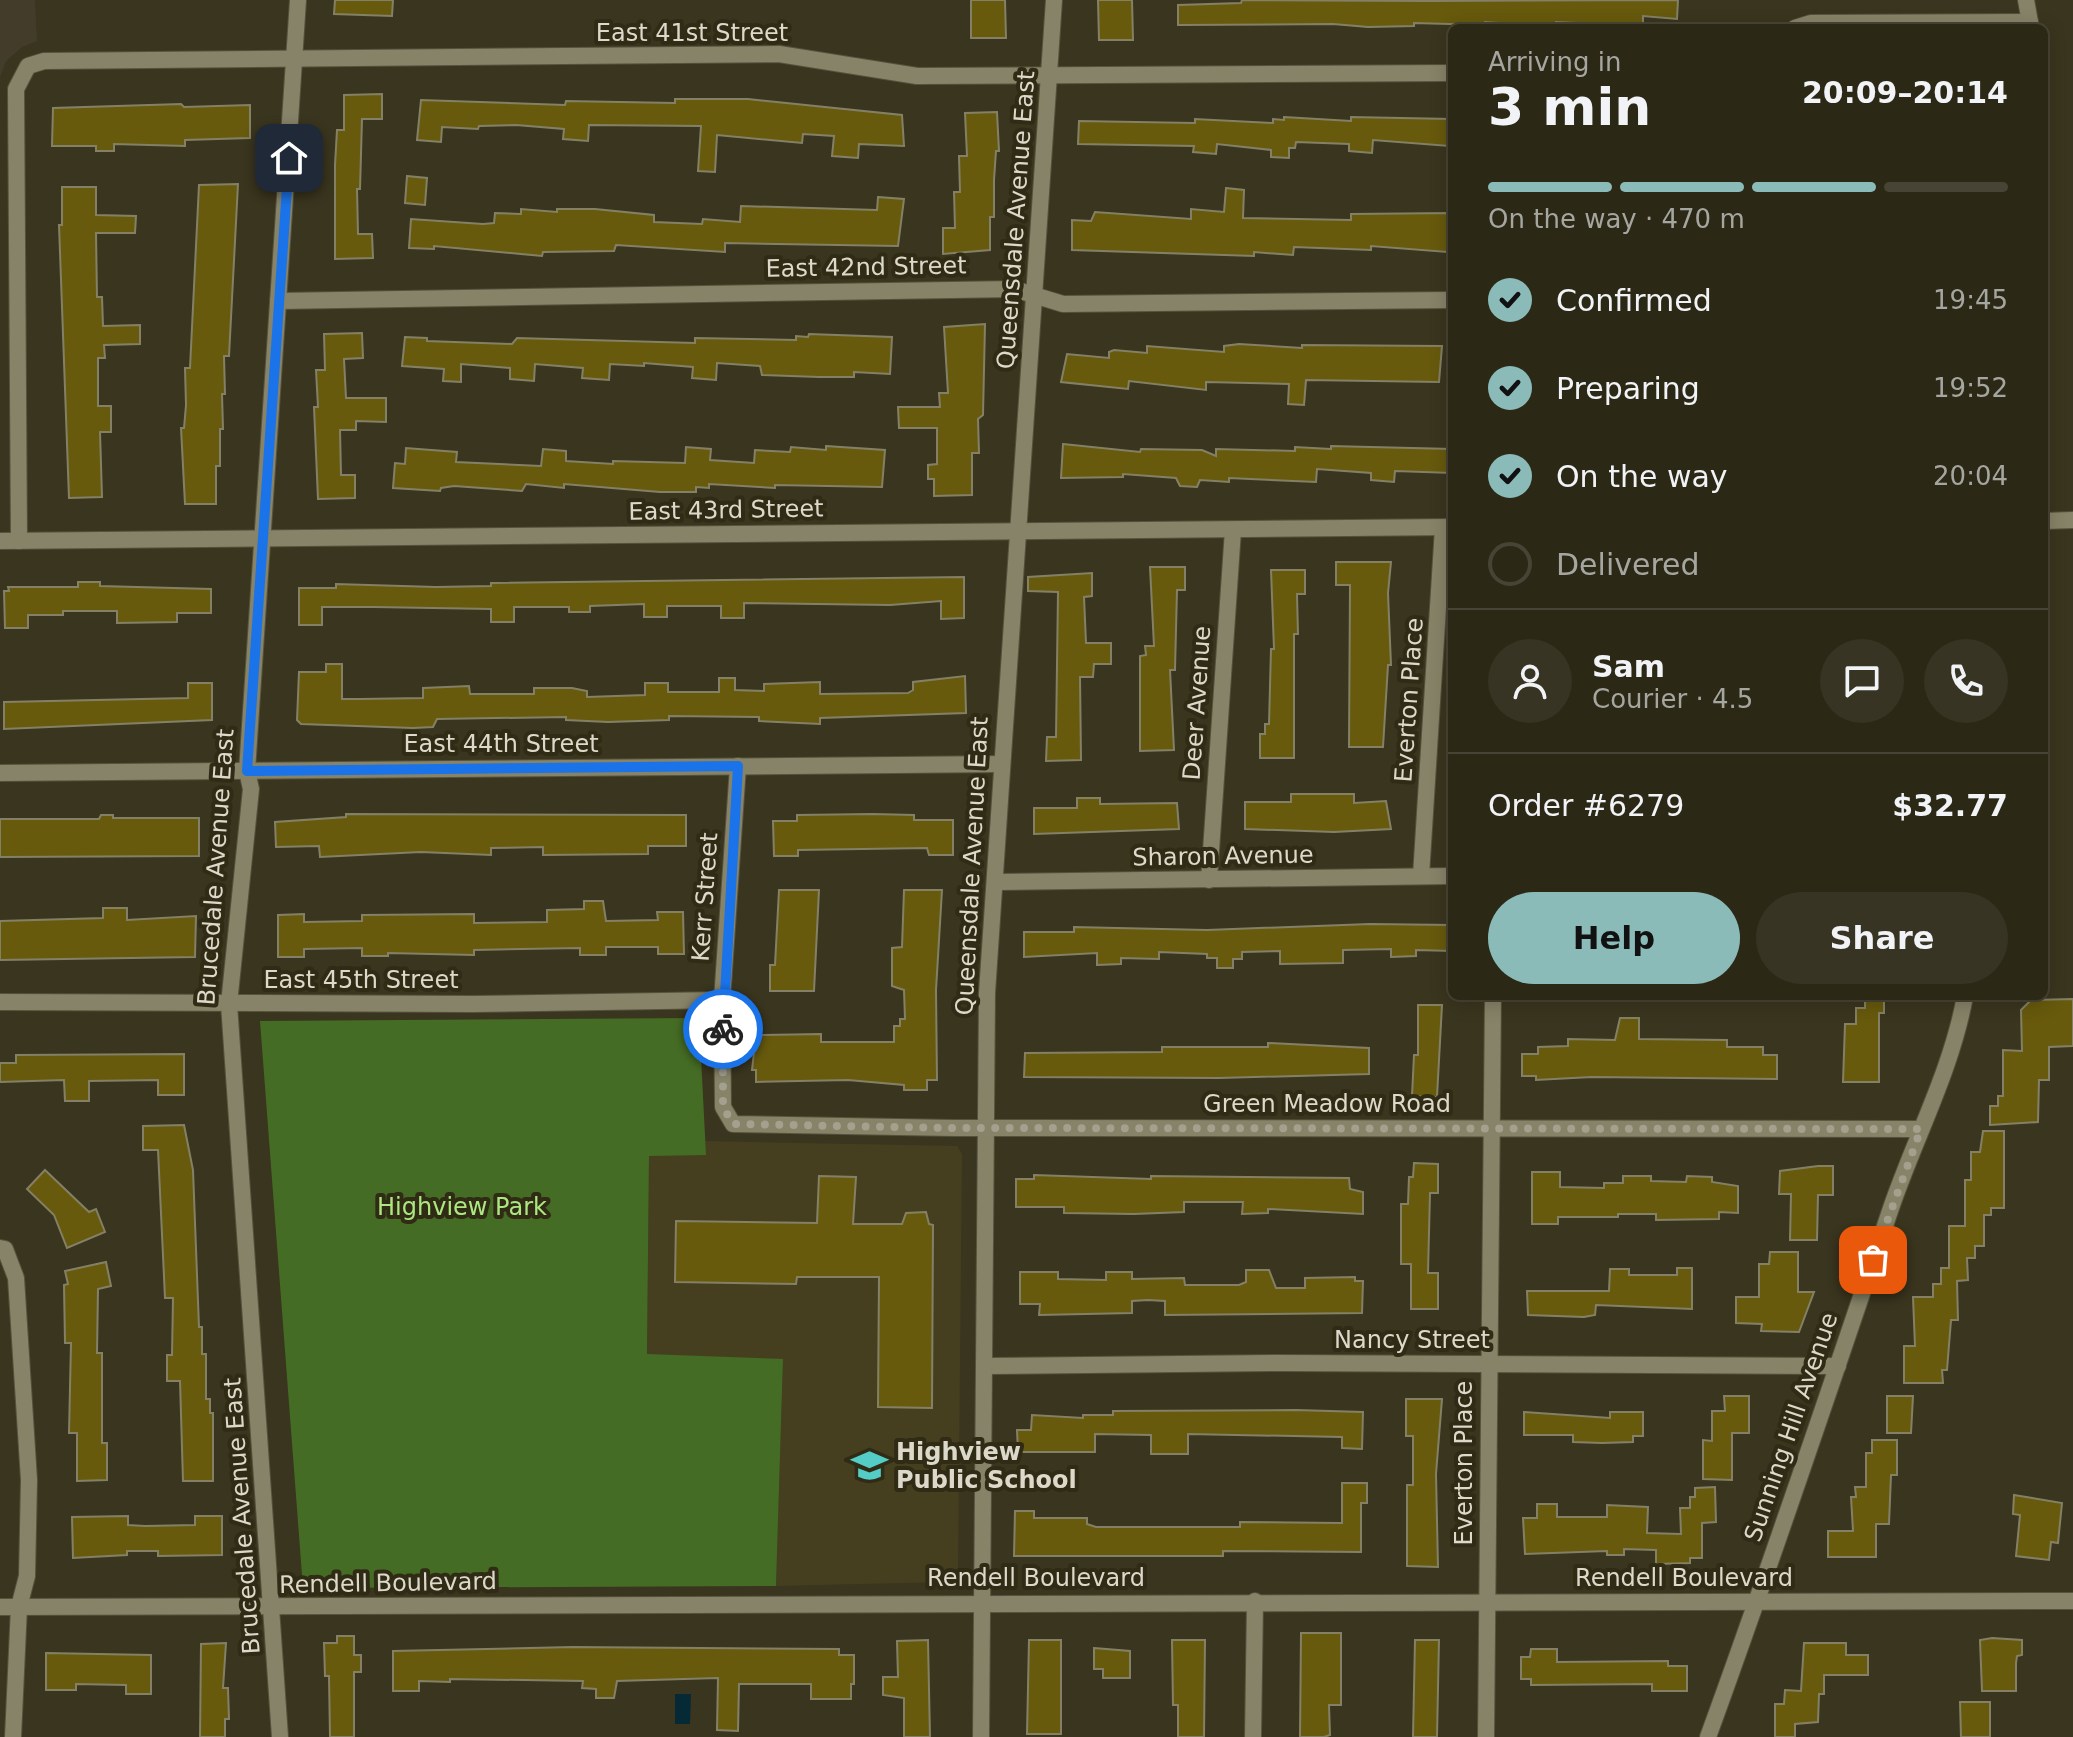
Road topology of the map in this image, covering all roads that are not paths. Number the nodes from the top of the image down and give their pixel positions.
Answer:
1 (298, 0) edge
2 (1054, 0) edge
3 (2026, 0) edge
4 (1808, 24) edge
5 (1921, 24) edge
6 (2031, 24) edge
7 (296, 57) junction
8 (1448, 73) edge
9 (1050, 75) junction
10 (1034, 294) junction
11 (1448, 300) edge
12 (278, 301) junction
13 (2073, 520) edge
14 (2048, 521) edge
15 (1448, 528) edge
16 (1233, 530) junction
17 (1019, 532) junction
18 (264, 539) junction
19 (0, 541) edge
20 (19, 541) junction
21 (1002, 764) junction
22 (738, 766) junction
23 (247, 771) junction
24 (0, 773) edge
25 (1421, 876) junction
26 (1448, 876) edge
27 (1209, 880) junction
28 (995, 882) junction
29 (722, 1000) junction
30 (1493, 1000) edge
31 (1964, 1000) edge
32 (0, 1002) edge
33 (229, 1004) junction
34 (734, 1124) joint
35 (985, 1127) junction
36 (1491, 1127) junction
37 (1921, 1129) junction
38 (0, 1248) edge
39 (1488, 1364) junction
40 (987, 1366) junction
41 (1838, 1366) junction
42 (1255, 1601) junction
43 (2073, 1601) edge
44 (1757, 1602) junction
45 (982, 1603) junction
46 (1488, 1603) junction
47 (0, 1607) edge
48 (19, 1607) junction
49 (273, 1608) junction
50 (13, 1737) edge
51 (280, 1737) edge
52 (981, 1737) edge
53 (1253, 1737) edge
54 (1486, 1737) edge
55 (1708, 1737) edge

1 - 7 street, Brucedale Avenue East
2 - 9 street, Queensdale Avenue East
3 - 6 street
4 - 5 street
7 - 9 street, East 41st Street
7 - 12 street, Brucedale Avenue East
7 - 20 street, East 41st Street
8 - 9 street, East 41st Street
9 - 10 street, Queensdale Avenue East
10 - 11 street, East 42nd Street
10 - 12 street, East 42nd Street
10 - 17 street, Queensdale Avenue East
12 - 18 street, Brucedale Avenue East
13 - 14 street
15 - 16 street, East 43rd Street
15 - 25 street, Everton Place
16 - 17 street, East 43rd Street
16 - 27 street, Deer Avenue
17 - 18 street, East 43rd Street
17 - 21 street, Queensdale Avenue East
18 - 20 street, East 43rd Street
18 - 23 street, Brucedale Avenue East
19 - 20 street, East 43rd Street
21 - 22 street, East 44th Street
21 - 28 street, Queensdale Avenue East
22 - 23 street, East 44th Street
22 - 29 street, Kerr Street
23 - 24 street, East 44th Street
23 - 33 street, Brucedale Avenue East
25 - 26 street, Sharon Avenue
25 - 27 street, Sharon Avenue
27 - 28 street, Sharon Avenue
28 - 35 street, Queensdale Avenue East
29 - 33 street, East 45th Street
29 - 34 street, Kerr Street
30 - 36 street, Everton Place
31 - 37 street, Sunning Hill Avenue
32 - 33 street, East 45th Street
33 - 49 street, Brucedale Avenue East
34 - 35 street, Green Meadow Road
35 - 36 street, Green Meadow Road
35 - 40 street, Queensdale Avenue East
36 - 37 street, Green Meadow Road
36 - 39 street, Everton Place
37 - 41 street, Sunning Hill Avenue
38 - 48 street
39 - 40 street, Nancy Street
39 - 41 street, Nancy Street
39 - 46 street, Everton Place
40 - 45 street, Queensdale Avenue East
41 - 44 street, Sunning Hill Avenue
42 - 45 street, Rendell Boulevard
42 - 46 street, Rendell Boulevard
42 - 53 street
43 - 44 street, Rendell Boulevard
44 - 46 street, Rendell Boulevard
44 - 55 street, Sunning Hill Avenue
45 - 49 street, Rendell Boulevard
45 - 52 street, Queensdale Avenue East
46 - 54 street, Everton Place
47 - 48 street, Rendell Boulevard
48 - 49 street, Rendell Boulevard
48 - 50 street
49 - 51 street, Brucedale Avenue East

